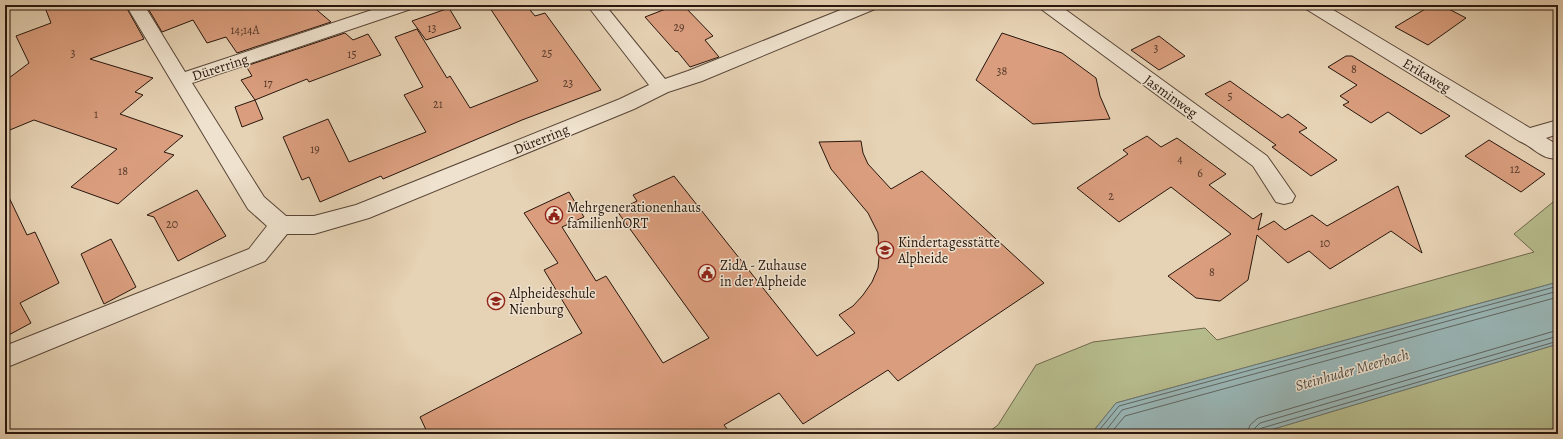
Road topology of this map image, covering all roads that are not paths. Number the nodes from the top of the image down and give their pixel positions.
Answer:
1 (135, 5) edge
2 (405, 5) edge
3 (596, 5) edge
4 (869, 5) edge
5 (1047, 5) edge
6 (1344, 5) edge
7 (1320, 10) edge
8 (181, 80) junction
9 (661, 87) junction
10 (1558, 127) edge
11 (1526, 136) junction
12 (1554, 152) dead end
13 (1284, 196) dead end
14 (281, 225) junction
15 (5, 356) edge

1 - 8 street
2 - 8 street, Dürerring
3 - 9 street
4 - 9 street, Dürerring
5 - 13 street, Jasminweg
6 - 7 street, Erikaweg
7 - 11 street, Erikaweg
8 - 14 street, Dürerring
9 - 14 street, Dürerring
10 - 11 street
11 - 12 street, Erikaweg
14 - 15 street

